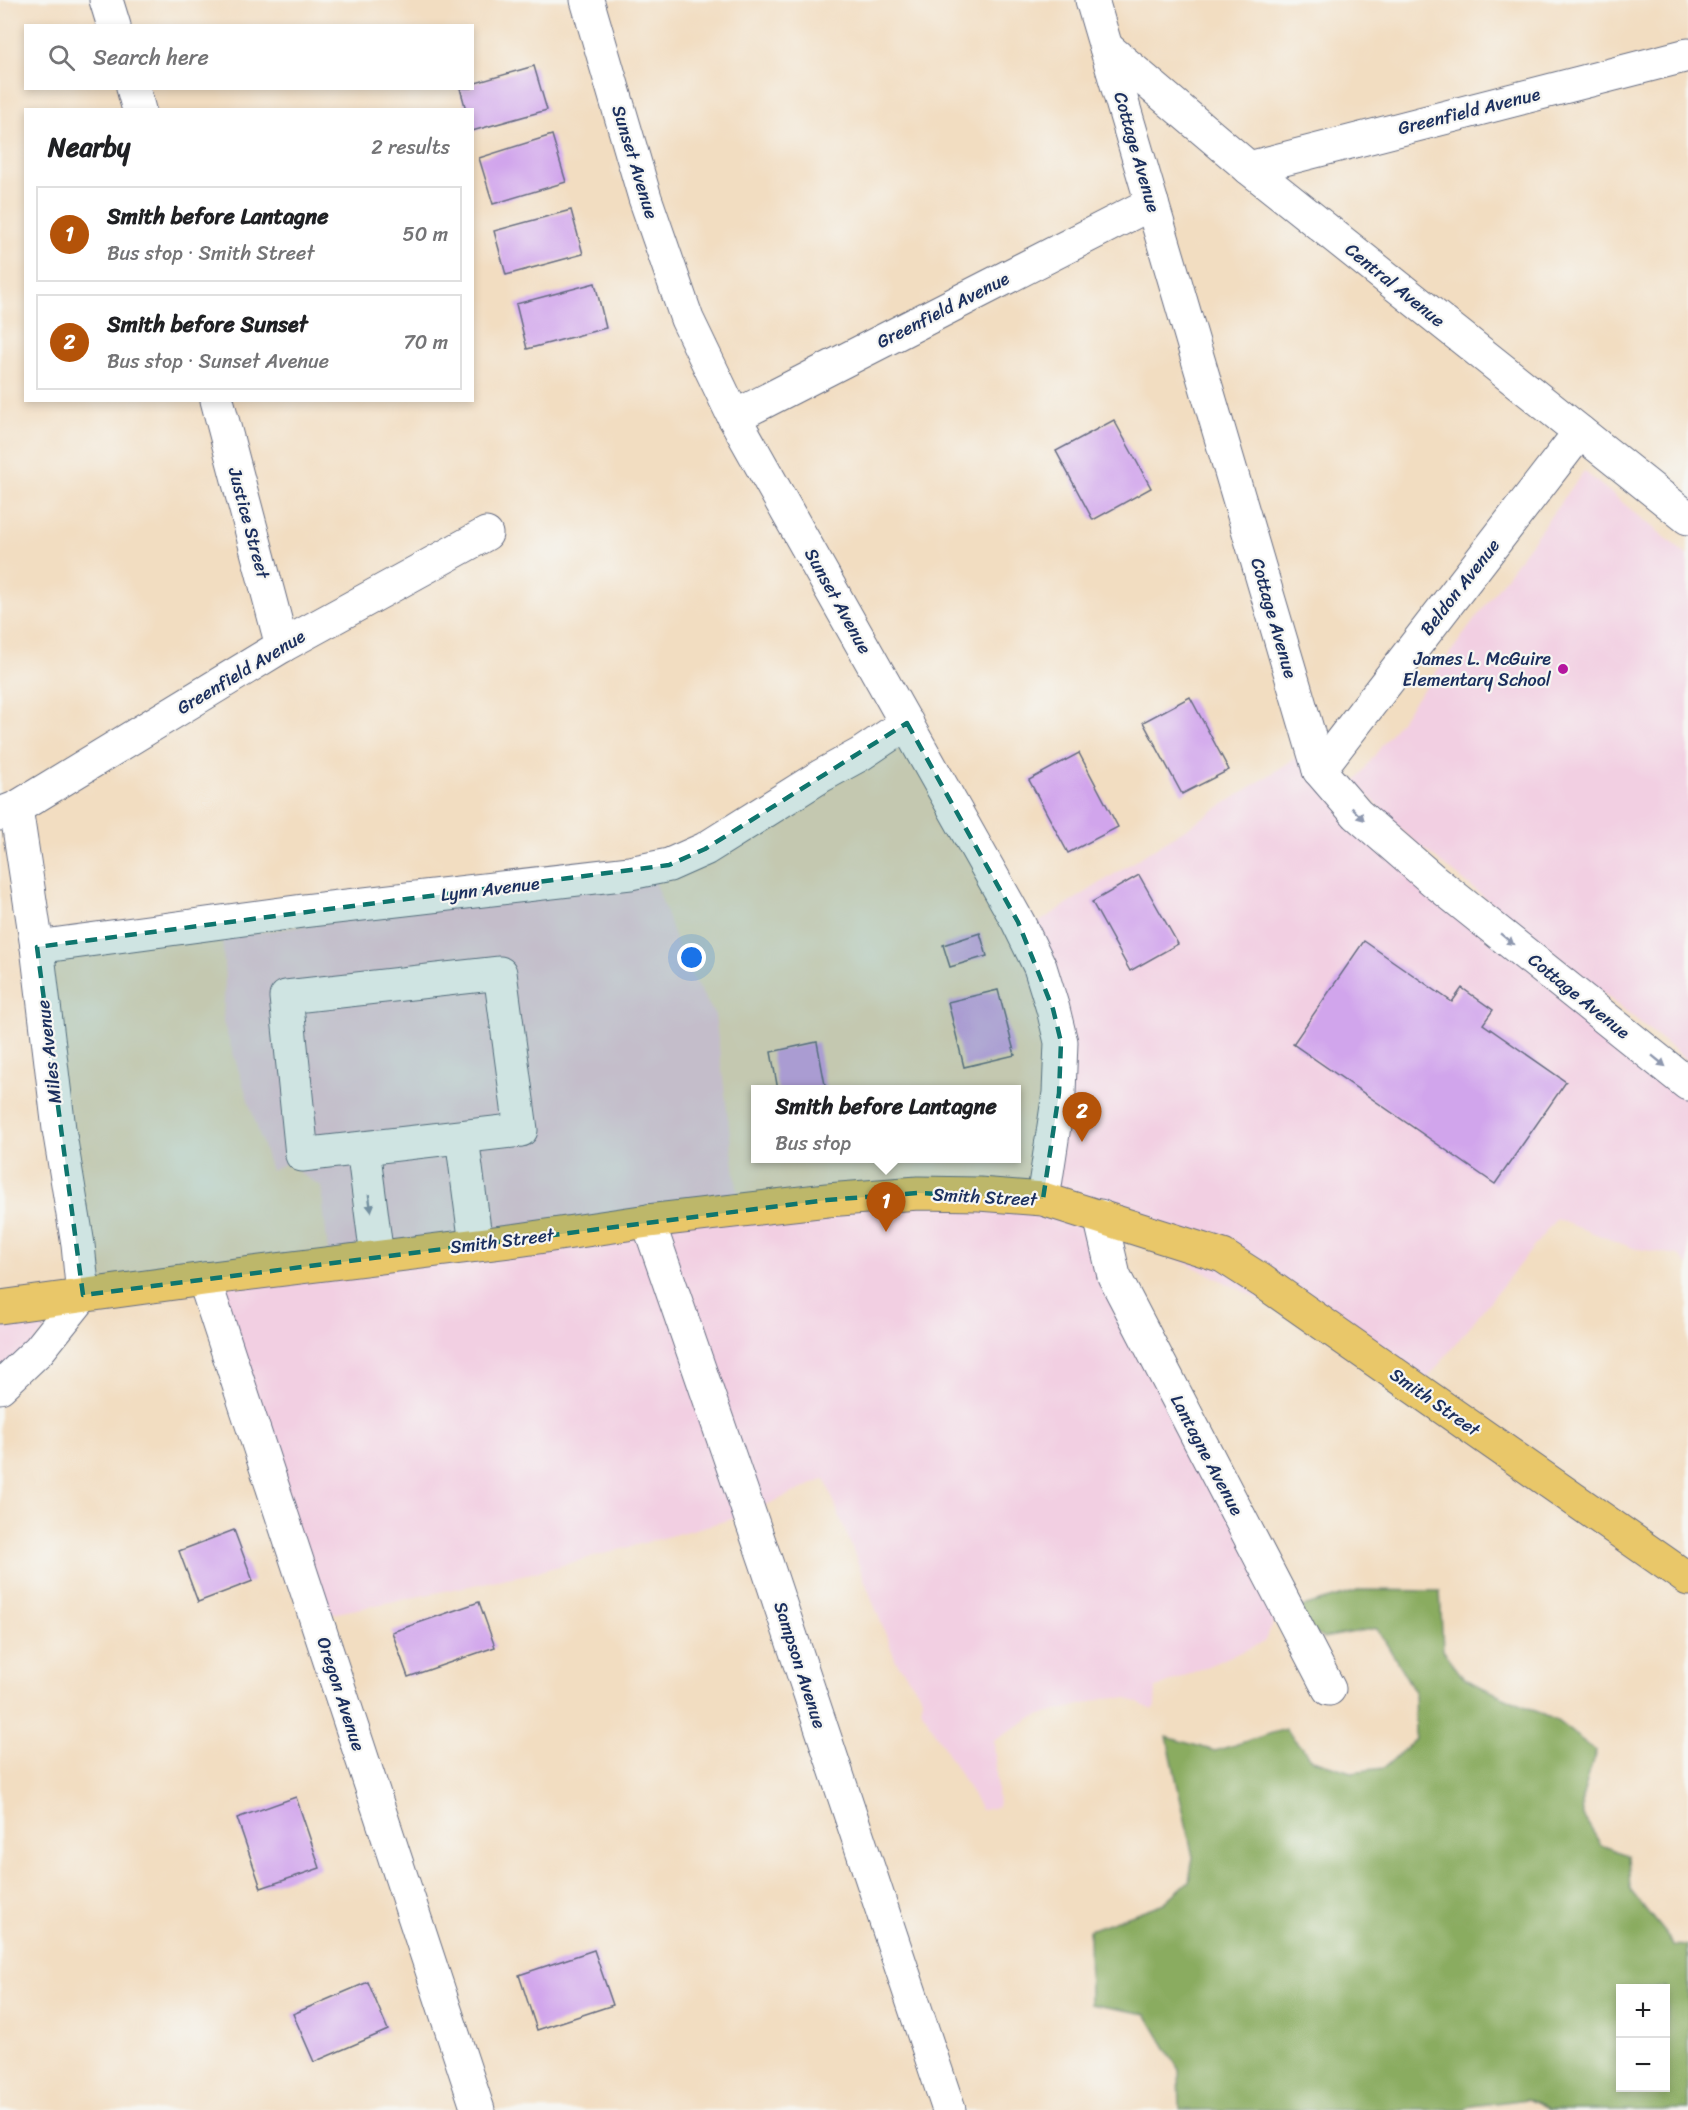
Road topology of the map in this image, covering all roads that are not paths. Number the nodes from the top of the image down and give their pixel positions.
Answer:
1 (106, 0) edge
2 (587, 0) edge
3 (1092, 0) edge
4 (113, 24) edge
5 (1106, 47) junction
6 (1688, 55) edge
7 (134, 90) edge
8 (138, 108) edge
9 (1249, 168) junction
10 (1152, 203) junction
11 (218, 402) edge
12 (734, 417) junction
13 (1580, 432) junction
14 (1688, 518) edge
15 (486, 534) dead end
16 (282, 646) junction
17 (907, 723) junction
18 (1319, 770) junction
19 (8, 811) edge
20 (37, 947) junction
21 (1688, 1084) edge
22 (462, 1137) junction
23 (363, 1148) junction
24 (1043, 1199) junction
25 (1100, 1216) junction
26 (648, 1221) junction
27 (476, 1245) junction
28 (377, 1257) junction
29 (204, 1279) junction
30 (83, 1296) junction
31 (0, 1308) edge
32 (0, 1387) edge
33 (1688, 1579) edge
34 (1329, 1689) dead end
35 (477, 2110) edge
36 (949, 2110) edge

1 - 4 street
2 - 12 street, Sunset Avenue
3 - 5 street, Cottage Avenue
5 - 9 street, Central Avenue
5 - 10 street, Cottage Avenue
6 - 9 street, Greenfield Avenue
7 - 8 street
9 - 13 street, Central Avenue
10 - 12 street, Greenfield Avenue
10 - 18 street, Cottage Avenue
11 - 16 street, Justice Street
12 - 17 street, Sunset Avenue
13 - 14 street, Central Avenue
13 - 18 street, Beldon Avenue
15 - 16 street, Greenfield Avenue
16 - 19 street, Greenfield Avenue
17 - 20 street, Lynn Avenue
17 - 24 street, Sunset Avenue
18 -> 21 street, Cottage Avenue
19 - 20 street, Miles Avenue
20 - 30 street, Miles Avenue
22 - 23 street
22 - 23 street
22 - 27 street
23 -> 28 street
24 - 25 main road, Smith Street
24 - 26 main road, Smith Street
25 - 33 main road, Smith Street
25 - 34 street, Lantagne Avenue
26 - 27 main road, Smith Street
26 - 36 street, Sampson Avenue
27 - 28 main road, Smith Street
28 - 29 main road, Smith Street
29 - 30 main road, Smith Street
29 - 35 street, Oregon Avenue
30 - 31 main road, Smith Street
30 - 32 street

